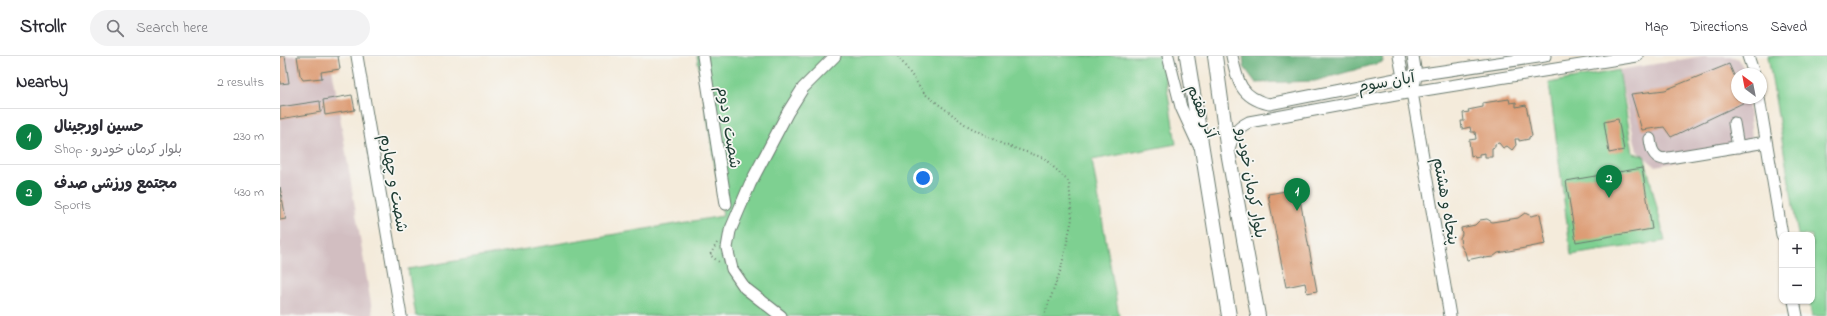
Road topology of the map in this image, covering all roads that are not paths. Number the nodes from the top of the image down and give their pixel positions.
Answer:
1 (357, 56) edge
2 (703, 56) edge
3 (835, 56) edge
4 (1168, 56) edge
5 (1187, 56) edge
6 (1215, 56) edge
7 (1232, 56) edge
8 (1399, 56) edge
9 (1413, 56) edge
10 (1545, 56) edge
11 (1637, 56) edge
12 (1748, 56) edge
13 (1752, 68) edge
14 (1416, 75) junction
15 (1403, 77) junction
16 (1412, 92) junction
17 (1760, 104) edge
18 (1734, 123) dead end
19 (1650, 139) dead end
20 (1766, 142) junction
21 (1738, 147) junction
22 (1228, 152) junction
23 (1204, 154) junction
24 (726, 204) dead end
25 (1781, 232) edge
26 (1795, 304) edge
27 (401, 316) edge
28 (781, 316) edge
29 (1229, 316) edge
30 (1258, 316) edge
31 (1450, 316) edge
32 (1797, 316) edge

1 - 27 street, شصت و چهارم
2 - 24 street, شصت و دوم
3 - 28 street
4 - 23 street, آذر هفتم
5 - 23 main road
6 - 22 main road, بلوار کرمان خودرو
7 - 15 street, آبان سوم
8 - 15 street, پنجاه و هشتم
9 - 14 street, پنجاه و هشتم
10 - 14 street, آبان سوم
11 - 16 street, آبان سوم
12 - 13 street
14 - 15 street, آبان سوم
14 - 16 street, پنجاه و هشتم
15 - 16 street, پنجاه و هشتم
16 - 22 street, آبان سوم
16 - 31 street, پنجاه و هشتم
17 - 20 street
18 - 21 street
19 - 21 street
20 - 21 street
20 - 25 street
22 - 30 main road, بلوار کرمان خودرو
23 - 29 main road
26 - 32 street

